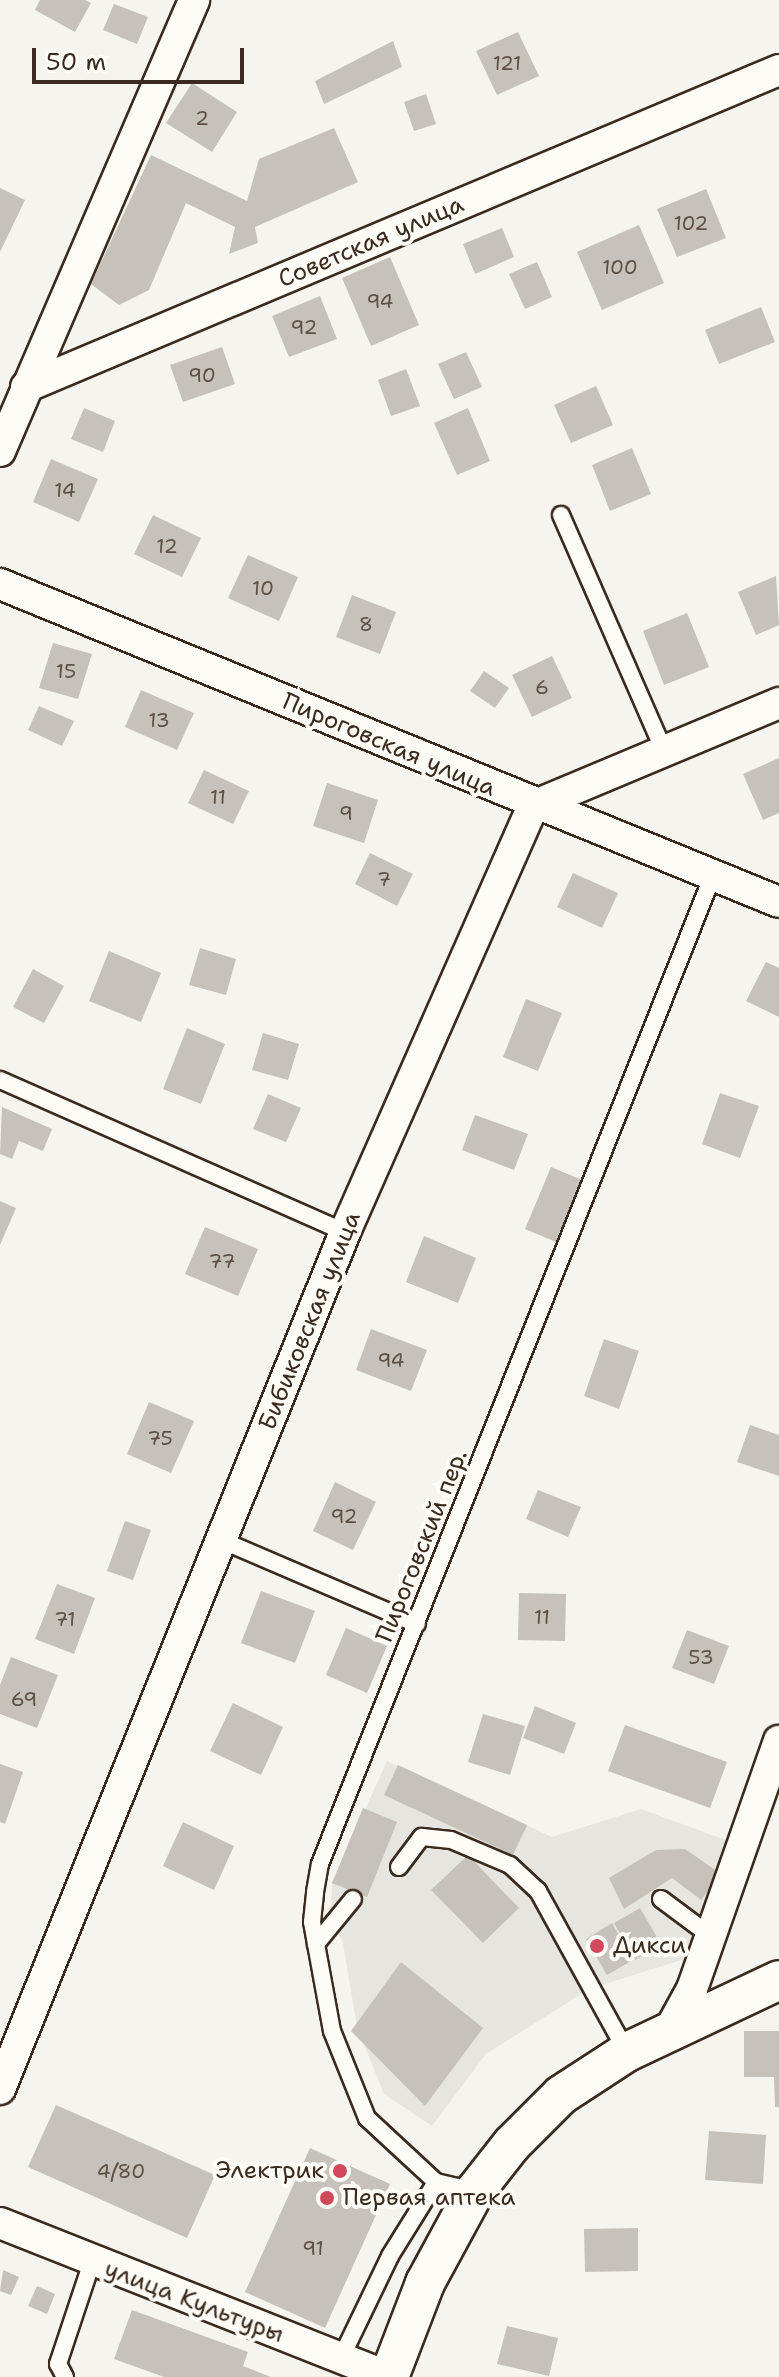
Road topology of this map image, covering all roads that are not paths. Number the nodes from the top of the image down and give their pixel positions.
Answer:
1 (194, 0) edge
2 (779, 70) edge
3 (26, 387) junction
4 (0, 451) edge
5 (561, 515) dead end
6 (0, 584) edge
7 (779, 703) edge
8 (664, 751) junction
9 (533, 806) junction
10 (713, 875) junction
11 (779, 902) edge
12 (0, 1080) edge
13 (345, 1232) junction
14 (221, 1540) junction
15 (417, 1624) junction
16 (779, 1741) edge
17 (399, 1867) dead end
18 (353, 1899) dead end
19 (661, 1899) dead end
20 (708, 1934) junction
21 (316, 1944) junction
22 (779, 1980) edge
23 (670, 2029) junction
24 (627, 2052) junction
25 (0, 2089) edge
26 (436, 2182) junction
27 (475, 2191) junction
28 (0, 2223) edge
29 (92, 2262) junction
30 (341, 2358) junction
31 (65, 2377) edge
32 (389, 2377) edge

1 - 3 street
2 - 3 street, Советская улица
3 - 4 street
5 - 8 lane
6 - 9 street, Пироговская улица
7 - 8 street
8 - 9 street
9 - 10 street, Пироговская улица
9 - 13 street, Бибиковская улица
10 - 11 street, Пироговская улица
10 - 15 lane, Пироговский пер.
12 - 13 lane
13 - 14 street, Бибиковская улица
14 - 15 lane
14 - 25 street, Бибиковская улица
15 - 21 lane, Пироговский пер.
16 - 20 street
17 - 24 lane
18 - 21 lane
19 - 20 lane
20 - 23 street
21 - 26 lane, Пироговский пер.
22 - 23 street
23 - 24 street
24 - 27 street
26 - 27 lane, Пироговский пер.
26 - 30 lane
27 - 32 street
28 - 29 street, улица Культуры
29 - 30 street, улица Культуры
29 - 31 lane
30 - 32 street, улица Культуры

